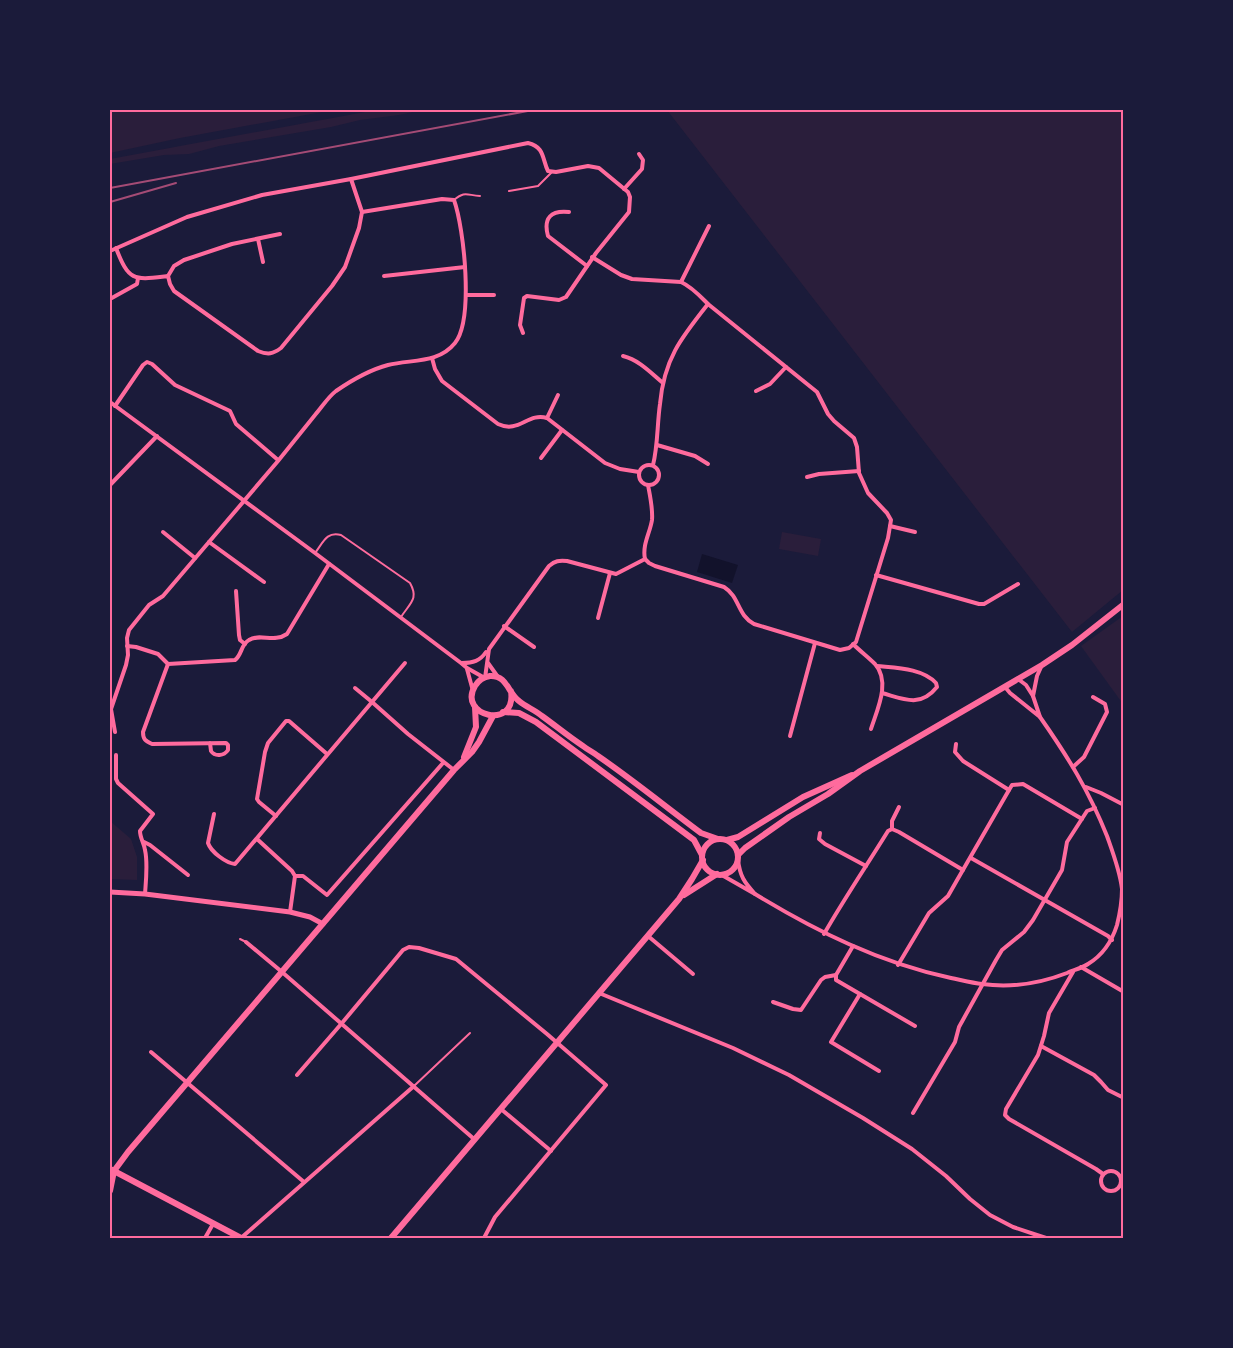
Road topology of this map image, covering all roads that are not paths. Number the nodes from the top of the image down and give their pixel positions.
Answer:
1 (639, 154) dead end
2 (552, 172) junction
3 (351, 179) junction
4 (624, 189) junction
5 (509, 191) dead end
6 (480, 196) dead end
7 (454, 201) junction
8 (362, 212) junction
9 (568, 212) dead end
10 (709, 226) dead end
11 (280, 234) dead end
12 (258, 239) junction
13 (116, 248) junction
14 (110, 250) edge
15 (592, 257) junction
16 (263, 262) dead end
17 (587, 266) junction
18 (465, 267) junction
19 (168, 276) junction
20 (384, 276) dead end
21 (138, 278) junction
22 (681, 282) junction
23 (494, 295) dead end
24 (467, 296) junction
25 (110, 298) edge
26 (708, 304) junction
27 (524, 333) dead end
28 (623, 356) dead end
29 (432, 358) junction
30 (786, 367) junction
31 (663, 383) junction
32 (756, 391) dead end
33 (558, 396) dead end
34 (110, 402) edge
35 (115, 406) junction
36 (547, 418) junction
37 (562, 430) junction
38 (157, 436) junction
39 (657, 445) junction
40 (541, 458) dead end
41 (278, 460) junction
42 (708, 464) dead end
43 (653, 465) junction
44 (859, 471) junction
45 (639, 472) junction
46 (807, 477) dead end
47 (110, 485) edge
48 (648, 485) junction
49 (245, 501) junction
50 (890, 526) junction
51 (163, 532) dead end
52 (915, 532) dead end
53 (209, 542) junction
54 (315, 553) junction
55 (195, 558) junction
56 (645, 559) junction
57 (330, 564) junction
58 (610, 573) junction
59 (876, 575) junction
60 (264, 582) dead end
61 (1018, 584) dead end
62 (236, 591) dead end
63 (1124, 604) edge
64 (400, 617) junction
65 (598, 618) dead end
66 (504, 626) junction
67 (815, 643) junction
68 (244, 644) junction
69 (853, 644) junction
70 (127, 646) junction
71 (534, 647) dead end
72 (489, 649) junction
73 (405, 663) dead end
74 (461, 663) junction
75 (488, 663) junction
76 (168, 664) junction
77 (1042, 665) junction
78 (877, 666) junction
79 (466, 668) junction
80 (485, 678) junction
81 (498, 678) junction
82 (1017, 679) junction
83 (1005, 687) junction
84 (355, 688) dead end
85 (473, 690) junction
86 (511, 691) junction
87 (882, 693) junction
88 (1033, 696) junction
89 (1093, 697) dead end
90 (372, 702) junction
91 (475, 706) junction
92 (503, 712) junction
93 (493, 716) junction
94 (1040, 717) junction
95 (871, 729) dead end
96 (114, 732) dead end
97 (790, 736) dead end
98 (210, 743) junction
99 (956, 744) dead end
100 (327, 754) junction
101 (116, 756) dead end
102 (463, 760) junction
103 (443, 763) junction
104 (1073, 767) junction
105 (454, 770) junction
106 (860, 771) junction
107 (1085, 787) junction
108 (1009, 790) junction
109 (1124, 806) edge
110 (899, 807) dead end
111 (1095, 808) junction
112 (214, 814) dead end
113 (276, 816) junction
114 (1082, 819) junction
115 (892, 829) junction
116 (820, 833) dead end
117 (257, 839) junction
118 (717, 839) junction
119 (727, 840) junction
120 (142, 841) junction
121 (703, 857) junction
122 (738, 857) junction
123 (970, 858) junction
124 (866, 866) junction
125 (963, 870) junction
126 (718, 874) junction
127 (188, 875) dead end
128 (295, 876) junction
129 (110, 892) edge
130 (145, 894) junction
131 (755, 894) junction
132 (679, 899) junction
133 (1045, 900) junction
134 (1122, 905) edge
135 (290, 912) junction
136 (323, 924) junction
137 (824, 934) junction
138 (648, 936) junction
139 (240, 939) dead end
140 (1112, 940) junction
141 (246, 942) joint
142 (853, 946) junction
143 (898, 965) junction
144 (1081, 967) junction
145 (1074, 971) junction
146 (282, 972) junction
147 (693, 974) dead end
148 (836, 975) junction
149 (982, 984) junction
150 (1124, 992) edge
151 (599, 993) junction
152 (860, 994) junction
153 (773, 1002) dead end
154 (342, 1023) junction
155 (915, 1026) dead end
156 (470, 1033) dead end
157 (556, 1043) junction
158 (1041, 1046) junction
159 (151, 1052) dead end
160 (879, 1071) dead end
161 (297, 1075) dead end
162 (187, 1083) junction
163 (414, 1086) junction
164 (1124, 1098) edge
165 (500, 1108) junction
166 (913, 1113) dead end
167 (474, 1139) junction
168 (551, 1151) junction
169 (112, 1170) edge
170 (1103, 1174) junction
171 (304, 1182) junction
172 (110, 1191) edge
173 (213, 1224) junction
174 (241, 1238) edge
175 (205, 1239) edge
176 (391, 1239) edge
177 (484, 1239) edge
178 (1046, 1239) edge

1 - 4 street
2 - 3 street
2 - 4 street
2 - 5 lane
3 - 8 street
3 - 13 street
4 - 15 street
6 - 7 lane
7 - 8 street
7 - 18 street
8 - 19 street
9 - 17 street
10 - 22 street
11 - 12 street
12 - 16 street
12 - 19 street
13 - 14 street
13 - 21 street
15 - 17 street
15 - 22 street
17 - 27 street
18 - 20 street
18 - 24 street
19 - 21 street
21 - 25 street
22 - 26 street
23 - 24 street
24 - 29 street
26 - 30 street
26 - 31 street
28 - 31 street
29 - 36 street
29 - 41 street
30 - 32 street
30 - 44 street
31 - 39 street
33 - 36 street
34 - 35 street
35 - 38 street
35 - 41 street
36 - 37 street
37 - 40 street
37 - 45 street
38 - 47 street
38 - 49 street
39 - 42 street
39 - 43 street
41 - 49 street
43 - 45 street
43 - 48 street
44 - 46 street
44 - 50 street
45 - 48 street
48 - 56 street
49 - 53 street
49 - 54 street
50 - 52 street
50 - 59 street
51 - 55 street
53 - 55 street
53 - 60 street
54 - 57 street
54 - 64 lane
55 - 70 street
56 - 58 street
56 - 67 street
57 - 64 street
57 - 68 street
58 - 65 street
58 - 66 street
59 - 61 street
59 - 69 street
62 - 68 street
63 - 77 main road
64 - 74 street
66 - 71 street
66 - 72 street
67 - 69 street
67 - 97 street
68 - 76 street
69 - 78 street
70 - 76 street
70 - 96 street
72 - 74 street
72 - 75 street
73 - 90 street
74 - 79 street
75 - 80 street
75 - 81 street
76 - 98 street
77 - 82 main road
77 - 88 street
78 - 87 street
78 - 87 street
79 - 80 street
79 - 85 street
80 - 81 main road
80 - 85 main road
81 - 86 main road
82 - 83 main road
82 - 88 street
83 - 94 street
83 - 106 main road
84 - 90 street
85 - 91 main road
86 - 92 main road
86 - 118 main road
87 - 95 street
88 - 94 street
89 - 104 street
90 - 100 street
90 - 103 street
91 - 93 main road
91 - 102 main road
92 - 93 main road
92 - 121 main road
93 - 102 main road
94 - 104 street
98 - 98 street
99 - 108 street
100 - 113 street
100 - 113 street
101 - 120 street
102 - 105 main road
103 - 105 street
103 - 128 street
104 - 107 street
105 - 136 main road
106 - 119 main road
106 - 122 main road
107 - 109 street
107 - 111 street
108 - 114 street
108 - 123 street
110 - 115 street
111 - 114 street
111 - 134 street
112 - 117 street
113 - 117 street
114 - 133 street
115 - 124 street
115 - 125 street
116 - 124 street
117 - 128 street
118 - 119 main road
118 - 121 main road
119 - 122 main road
120 - 127 street
120 - 130 street
121 - 126 main road
121 - 132 main road
122 - 126 main road
122 - 131 street
123 - 125 street
123 - 133 street
124 - 137 street
125 - 143 street
126 - 131 street
126 - 132 main road
128 - 135 street
129 - 130 street
130 - 135 street
131 - 137 street
132 - 138 main road
133 - 140 street
133 - 149 street
134 - 140 street
135 - 136 street
136 - 146 main road
137 - 142 street
138 - 147 street
138 - 151 main road
139 - 141 lane
140 - 144 street
141 - 146 street
142 - 143 street
142 - 148 street
143 - 149 street
144 - 145 street
144 - 150 street
145 - 149 street
145 - 158 street
146 - 154 street
146 - 162 main road
148 - 152 street
148 - 153 street
149 - 166 street
151 - 157 main road
151 - 178 street
152 - 155 street
152 - 160 street
154 - 157 street
154 - 161 street
154 - 163 street
156 - 163 lane
157 - 165 main road
157 - 168 street
158 - 164 street
158 - 170 street
159 - 162 street
162 - 169 main road
162 - 171 street
163 - 167 street
163 - 171 street
165 - 167 main road
165 - 168 street
167 - 176 main road
168 - 177 street
169 - 172 main road
169 - 173 main road
170 - 170 street
171 - 174 street
173 - 174 main road
173 - 175 street

